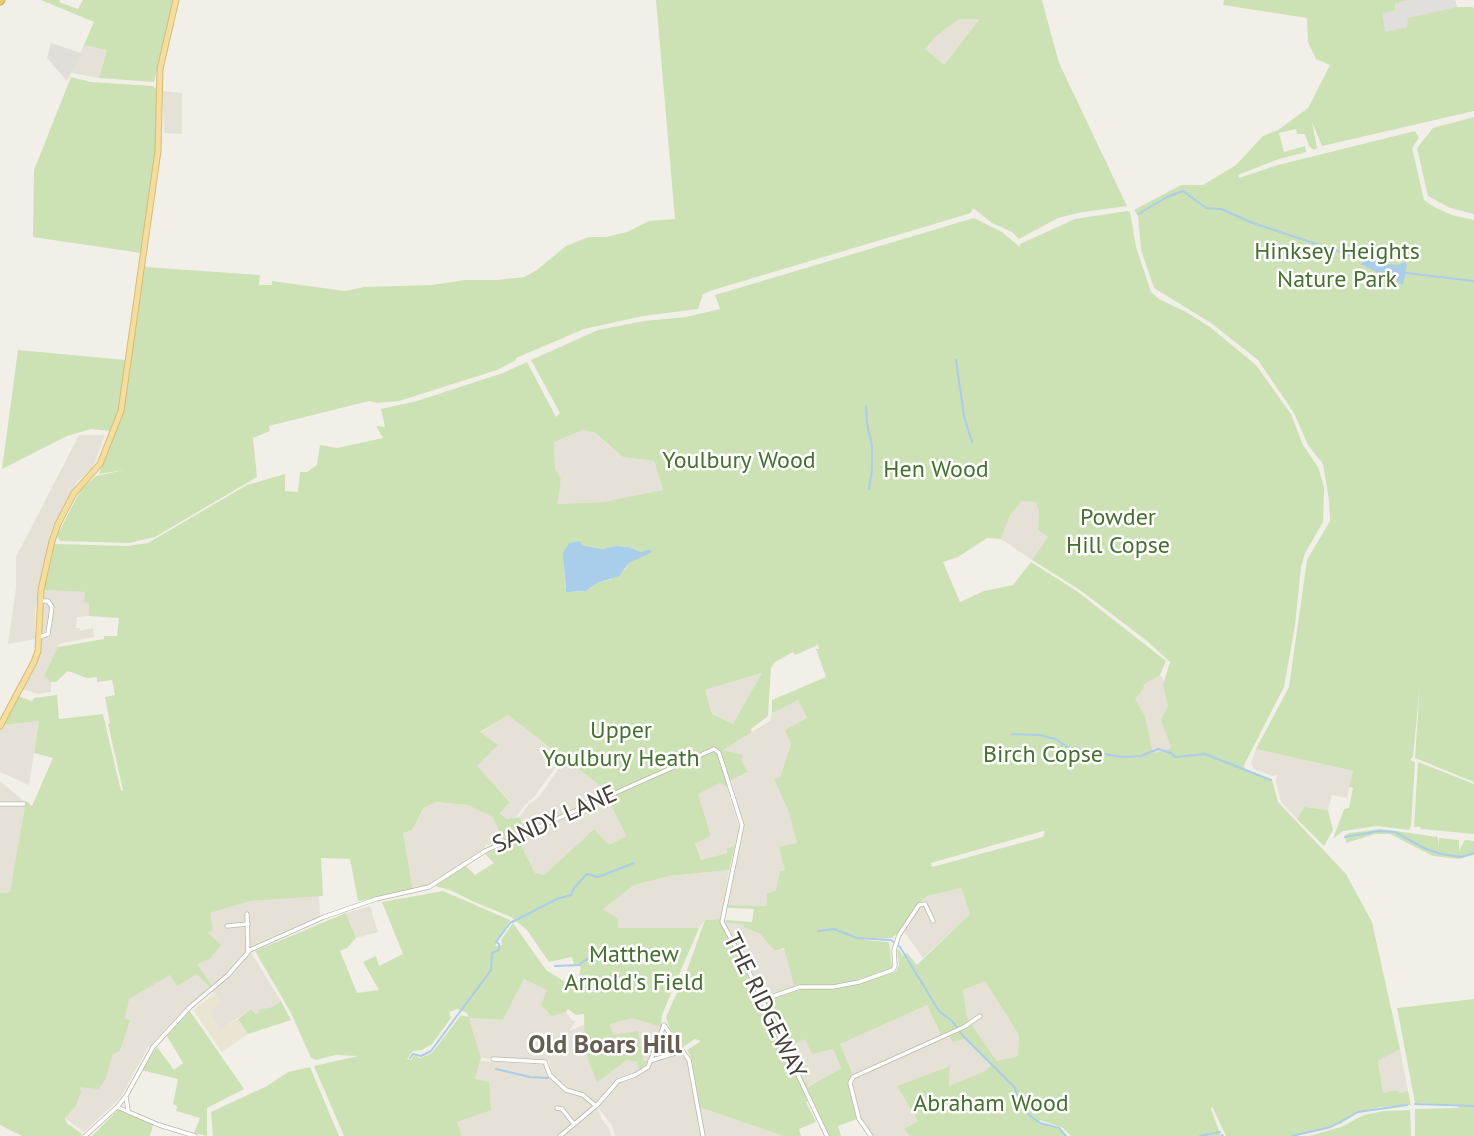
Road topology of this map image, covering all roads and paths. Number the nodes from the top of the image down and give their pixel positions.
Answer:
1 (176, 0) edge
2 (40, 601) junction
3 (39, 637) junction
4 (0, 726) edge
5 (718, 750) joint
6 (0, 804) edge
7 (23, 804) dead end
8 (247, 914) dead end
9 (933, 921) dead end
10 (248, 924) junction
11 (227, 926) dead end
12 (248, 952) junction
13 (762, 1000) junction
14 (980, 1016) dead end
15 (681, 1051) junction
16 (493, 1059) dead end
17 (650, 1061) junction
18 (126, 1096) junction
19 (596, 1105) junction
20 (117, 1107) junction
21 (557, 1108) dead end
22 (128, 1111) junction
23 (574, 1124) junction
24 (85, 1136) edge
25 (195, 1136) edge
26 (560, 1136) edge
27 (703, 1136) edge
28 (827, 1136) edge
29 (871, 1136) edge

1 - 2 main road
2 - 3 main road
2 - 3 street
3 - 4 main road
5 - 12 street, SANDY LANE
5 - 13 street, THE RIDGEWAY
6 - 7 street
8 - 10 street
9 - 13 street
10 - 11 street
10 - 12 street
12 - 18 street
13 - 28 street, THE RIDGEWAY
14 - 29 street
15 - 17 street
15 - 17 street
15 - 27 street
16 - 19 street
17 - 19 street
18 - 20 street
18 - 22 street
19 - 23 street
20 - 22 street
20 - 24 street
21 - 23 street
22 - 25 street
23 - 26 street

